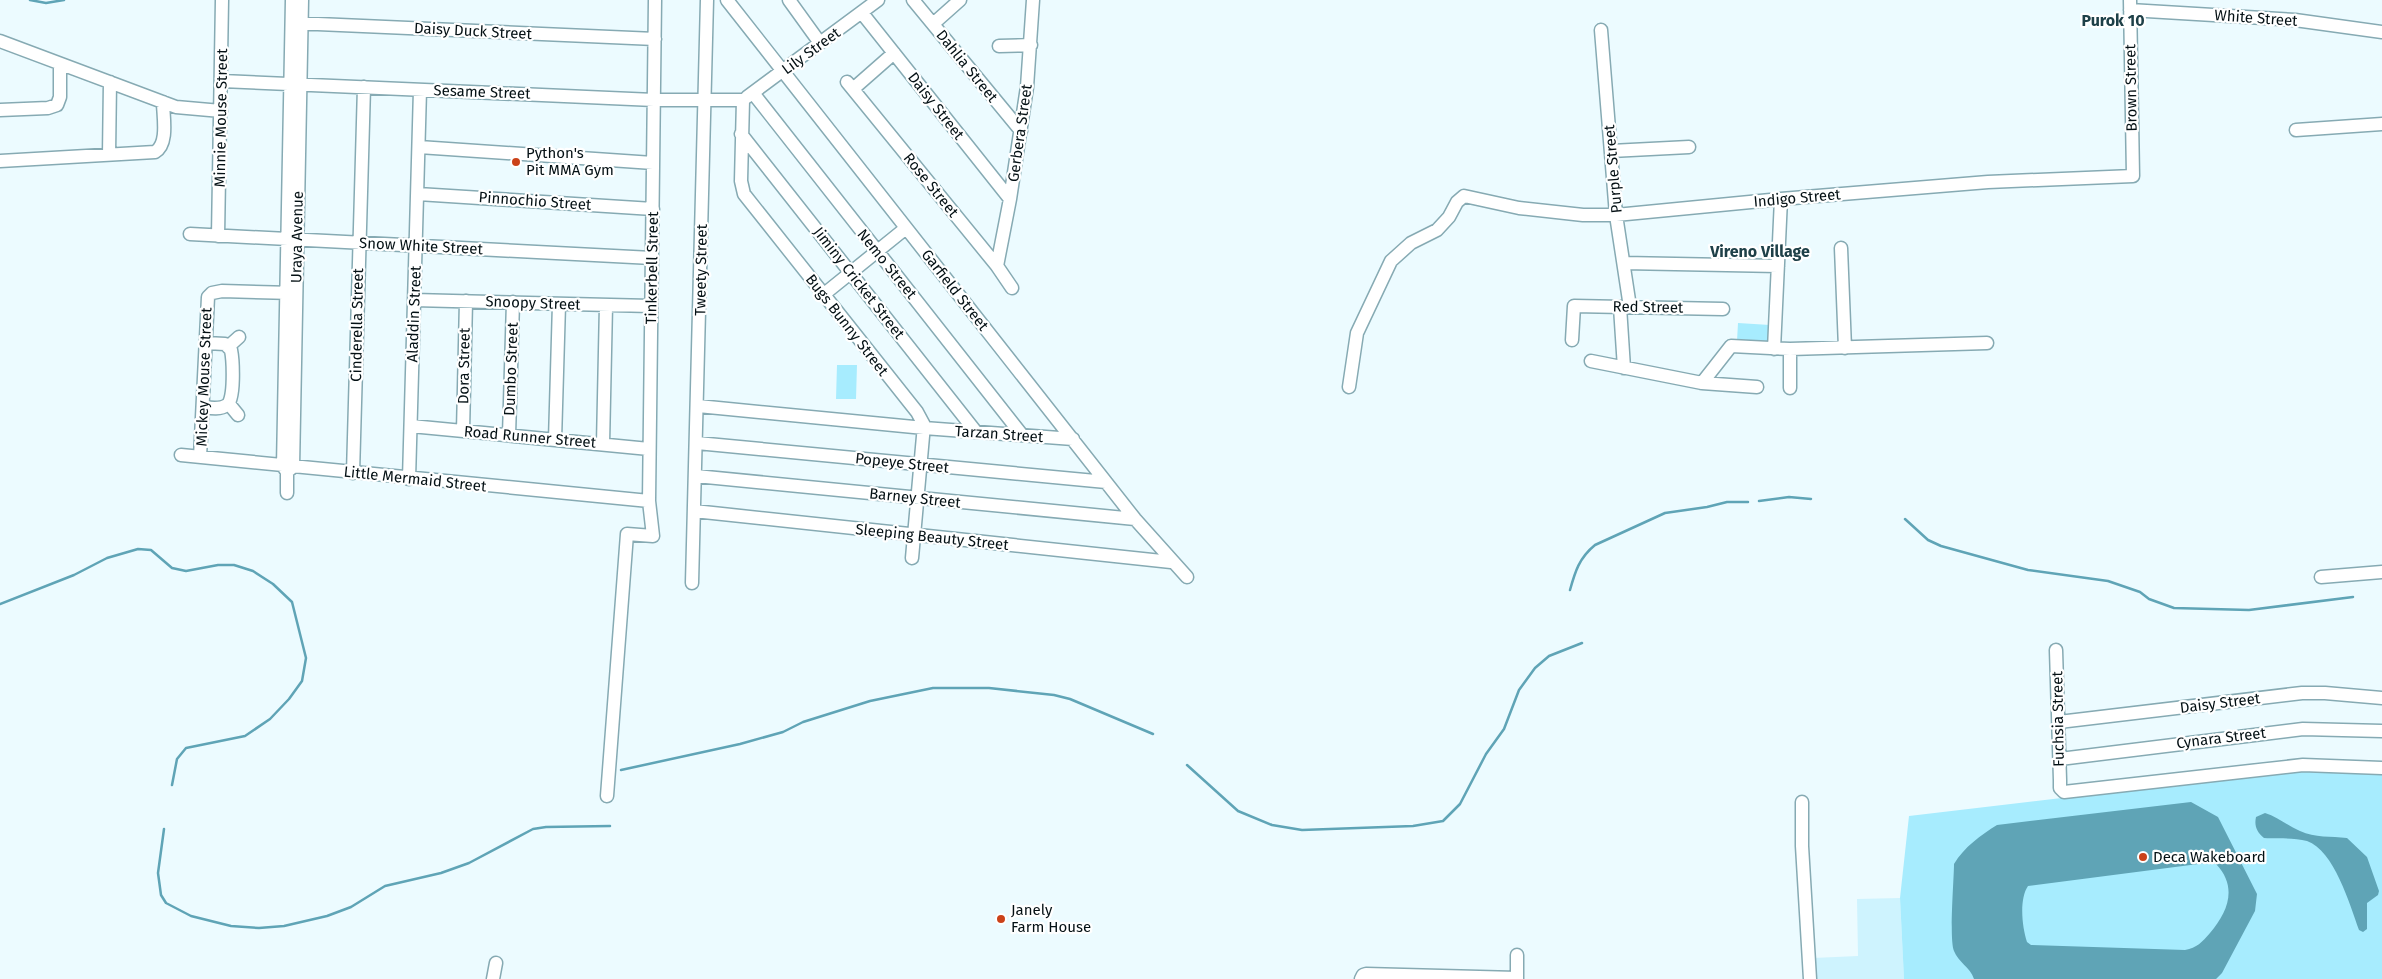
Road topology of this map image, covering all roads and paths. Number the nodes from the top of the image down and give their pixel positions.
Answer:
1 (222, 0) edge
2 (292, 0) edge
3 (302, 0) edge
4 (655, 0) edge
5 (707, 0) edge
6 (728, 0) edge
7 (789, 0) edge
8 (878, 0) edge
9 (913, 0) edge
10 (960, 0) edge
11 (1033, 0) edge
12 (2130, 5) edge
13 (862, 13) junction
14 (297, 23) junction
15 (933, 24) junction
16 (1601, 30) dead end
17 (2382, 32) edge
18 (655, 39) junction
19 (0, 41) edge
20 (820, 44) junction
21 (1031, 45) junction
22 (999, 46) dead end
23 (894, 53) junction
24 (60, 64) junction
25 (782, 71) junction
26 (222, 81) junction
27 (110, 82) junction
28 (296, 84) junction
29 (364, 87) junction
30 (420, 90) junction
31 (748, 97) junction
32 (654, 100) junction
33 (705, 100) junction
34 (163, 102) junction
35 (0, 110) edge
36 (221, 111) junction
37 (2382, 124) edge
38 (2296, 130) dead end
39 (1021, 131) junction
40 (742, 134) junction
41 (419, 147) junction
42 (1690, 147) dead end
43 (1611, 151) junction
44 (109, 155) junction
45 (0, 161) edge
46 (653, 163) junction
47 (2132, 176) joint
48 (418, 194) junction
49 (1781, 199) junction
50 (1010, 200) junction
51 (652, 209) junction
52 (1616, 216) junction
53 (906, 228) junction
54 (190, 234) dead end
55 (218, 236) junction
56 (292, 240) junction
57 (359, 243) junction
58 (416, 246) junction
59 (1841, 248) dead end
60 (877, 251) junction
61 (652, 258) junction
62 (1624, 263) junction
63 (997, 266) junction
64 (1778, 266) junction
65 (850, 272) junction
66 (1012, 288) dead end
67 (291, 293) junction
68 (823, 295) junction
69 (414, 300) junction
70 (466, 301) junction
71 (513, 302) junction
72 (559, 304) junction
73 (606, 305) junction
74 (651, 306) junction
75 (1625, 307) junction
76 (1723, 309) dead end
77 (239, 337) dead end
78 (1572, 340) dead end
79 (206, 343) junction
80 (1987, 343) dead end
81 (229, 346) junction
82 (1845, 348) junction
83 (1774, 349) junction
84 (1790, 349) junction
85 (1591, 361) dead end
86 (1624, 368) junction
87 (1702, 383) junction
88 (1349, 387) dead end
89 (1758, 387) dead end
90 (1790, 388) dead end
91 (229, 404) junction
92 (698, 406) junction
93 (203, 407) junction
94 (238, 415) dead end
95 (411, 426) junction
96 (924, 428) junction
97 (463, 431) junction
98 (976, 432) junction
99 (509, 435) junction
100 (1022, 435) junction
101 (1072, 439) junction
102 (555, 440) junction
103 (697, 443) junction
104 (603, 444) junction
105 (649, 449) junction
106 (181, 455) dead end
107 (200, 457) junction
108 (921, 465) junction
109 (287, 468) junction
110 (354, 473) junction
111 (696, 476) junction
112 (409, 479) junction
113 (1106, 482) junction
114 (287, 493) dead end
115 (918, 498) junction
116 (649, 500) junction
117 (694, 512) junction
118 (1135, 519) junction
119 (914, 536) junction
120 (912, 558) dead end
121 (1171, 562) junction
122 (2382, 572) edge
123 (1186, 577) dead end
124 (2321, 578) dead end
125 (692, 583) dead end
126 (2056, 650) dead end
127 (2382, 698) edge
128 (2059, 722) junction
129 (2382, 731) edge
130 (2060, 759) junction
131 (2382, 768) edge
132 (607, 796) dead end
133 (1802, 802) dead end
134 (1517, 955) dead end
135 (496, 963) dead end
136 (493, 979) edge
137 (1361, 979) edge
138 (1518, 979) edge
139 (1810, 979) edge

1 - 26 street, Minnie Mouse Street
2 - 14 street, Uraya Avenue
3 - 14 street, Uraya Avenue
4 - 18 street, Tinkerbell Street
5 - 33 street, Tweety Street
6 - 25 street, Garfield Street
7 - 20 street
8 - 13 street, Lily Street
9 - 15 street, Dahlia Street
10 - 15 street
11 - 21 street, Gerbera Street
12 - 17 street, White Street
12 - 47 street, Brown Street
13 - 20 street, Lily Street
13 - 23 street, Daisy Street
14 - 18 street, Daisy Duck Street
14 - 28 street, Uraya Avenue
15 - 39 street, Dahlia Street
16 - 43 street, Purple Street
18 - 32 street, Tinkerbell Street
19 - 24 street
20 - 25 street, Lily Street
21 - 22 street
21 - 39 street, Gerbera Street
23 - 50 street, Daisy Street
23 - 63 street, Rose Street
24 - 27 street
24 - 35 street
25 - 31 street, Lily Street
25 - 53 street, Garfield Street
26 - 28 street, Sesame Street
26 - 36 street, Minnie Mouse Street
27 - 34 street
27 - 44 street
28 - 29 street, Sesame Street
28 - 56 street, Uraya Avenue
29 - 30 street, Sesame Street
29 - 57 street, Cinderella Street
30 - 32 street, Sesame Street
30 - 41 street, Aladdin Street
31 - 33 street, Sesame Street
31 - 40 street, Bugs Bunny Street
31 - 60 street, Nemo Street
32 - 33 street, Sesame Street
32 - 46 street, Tinkerbell Street
33 - 92 street, Tweety Street
34 - 36 street
34 - 44 street
36 - 55 street, Minnie Mouse Street
37 - 38 street
39 - 50 street, Gerbera Street
40 - 65 street, Jiminy Cricket Street
40 - 68 street, Bugs Bunny Street
41 - 46 street
41 - 48 street, Aladdin Street
42 - 43 street
43 - 52 street, Purple Street
44 - 45 street
46 - 51 street, Tinkerbell Street
47 - 49 street, Indigo Street
48 - 51 street, Pinnochio Street
48 - 58 street, Aladdin Street
49 - 52 street, Indigo Street
49 - 64 street
50 - 63 street, Gerbera Street
51 - 61 street, Tinkerbell Street
52 - 62 street, Purple Street
52 - 88 street, Indigo Street
53 - 60 street
53 - 101 street, Garfield Street
54 - 55 street, Snow White Street
55 - 56 street, Snow White Street
56 - 57 street, Snow White Street
56 - 67 street, Uraya Avenue
57 - 58 street, Snow White Street
57 - 110 street, Cinderella Street
58 - 61 street, Snow White Street
58 - 69 street, Aladdin Street
59 - 82 street
60 - 65 street
60 - 100 street, Nemo Street
61 - 74 street, Tinkerbell Street
62 - 64 street
62 - 75 street, Purple Street
63 - 66 street, Rose Street
64 - 83 street
65 - 68 street
65 - 98 street, Jiminy Cricket Street
67 - 79 street, Mickey Mouse Street
67 - 109 street, Uraya Avenue
68 - 96 street, Bugs Bunny Street
69 - 70 street, Snoopy Street
69 - 95 street, Aladdin Street
70 - 71 street, Snoopy Street
70 - 97 street, Dora Street
71 - 72 street, Snoopy Street
71 - 99 street, Dumbo Street
72 - 73 street, Snoopy Street
72 - 102 street
73 - 74 street, Snoopy Street
73 - 104 street
74 - 105 street, Tinkerbell Street
75 - 76 street, Red Street
75 - 78 street, Red Street
75 - 86 street, Purple Street
77 - 81 street
79 - 81 street
79 - 93 street, Mickey Mouse Street
80 - 82 street
81 - 91 street
82 - 84 street
83 - 84 street
83 - 87 street
84 - 90 street
85 - 86 street
86 - 87 street
87 - 89 street
91 - 93 street
91 - 94 street
92 - 96 street
92 - 103 street, Tweety Street
93 - 107 street, Mickey Mouse Street
95 - 97 street, Road Runner Street
95 - 112 street, Aladdin Street
96 - 98 street, Tarzan Street
96 - 108 street
97 - 99 street, Road Runner Street
98 - 100 street, Tarzan Street
99 - 102 street, Road Runner Street
100 - 101 street, Tarzan Street
101 - 113 street, Garfield Street
102 - 104 street, Road Runner Street
103 - 108 street, Popeye Street
103 - 111 street, Tweety Street
104 - 105 street, Road Runner Street
105 - 116 street, Tinkerbell Street
106 - 107 street, Little Mermaid Street
107 - 109 street, Little Mermaid Street
108 - 113 street, Popeye Street
108 - 115 street
109 - 110 street, Little Mermaid Street
109 - 114 street, Uraya Avenue
110 - 112 street, Little Mermaid Street
111 - 115 street, Barney Street
111 - 117 street, Tweety Street
112 - 116 street, Little Mermaid Street
113 - 118 street, Garfield Street
115 - 118 street, Barney Street
115 - 119 street
116 - 132 street, Tinkerbell Street
117 - 119 street, Sleeping Beauty Street
117 - 125 street, Tweety Street
118 - 121 street, Garfield Street
119 - 120 street
119 - 121 street, Sleeping Beauty Street
121 - 123 street, Garfield Street
122 - 124 street
126 - 128 street, Fuchsia Street
127 - 128 street, Daisy Street
128 - 130 street, Fuchsia Street
129 - 130 street, Cynara Street
130 - 131 street, Fuchsia Street
133 - 139 street
134 - 138 street
135 - 136 street
137 - 138 street

